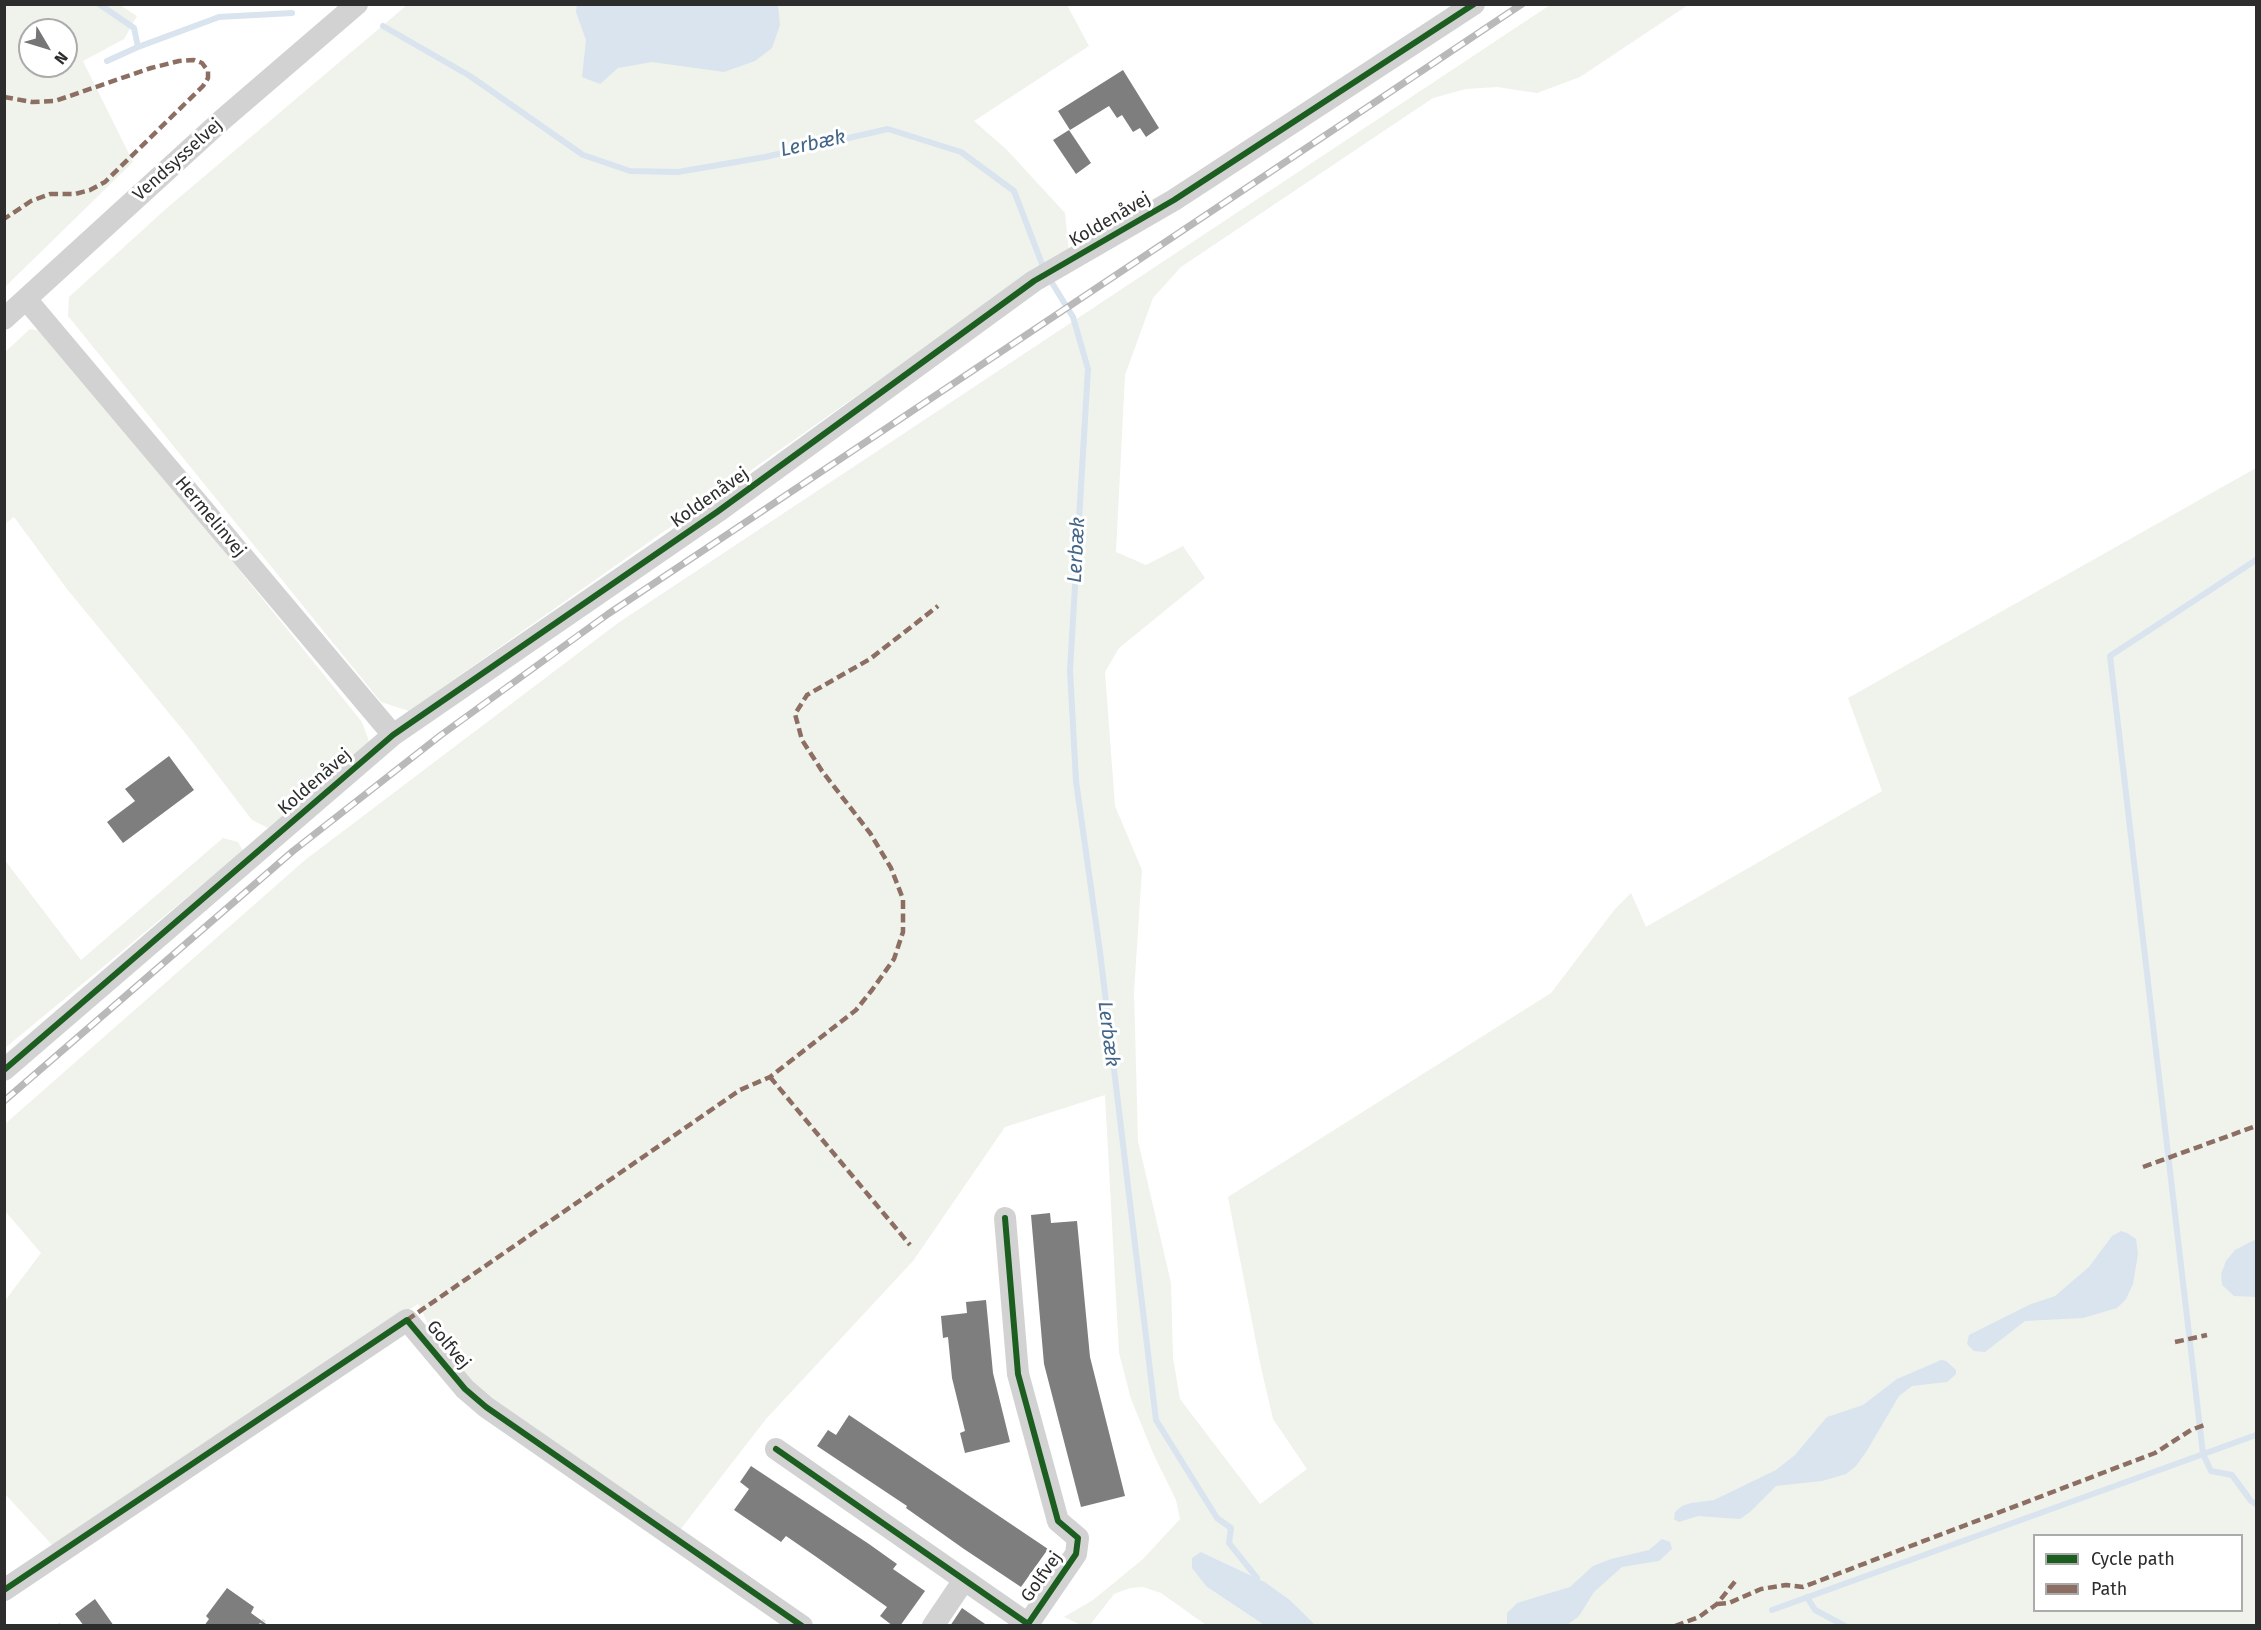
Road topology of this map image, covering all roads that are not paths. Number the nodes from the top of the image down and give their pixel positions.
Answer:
1 (357, 4) edge
2 (1474, 4) edge
3 (26, 299) junction
4 (4, 319) edge
5 (393, 735) junction
6 (4, 1070) edge
7 (1005, 1218) dead end
8 (776, 1449) dead end
9 (964, 1580) junction
10 (4, 1590) edge
11 (802, 1626) edge
12 (933, 1626) edge

1 - 3 street, Vendsysselvej
2 - 5 street, Koldenåvej
3 - 4 street, Vendsysselvej
3 - 5 street, Hermelinvej
5 - 6 street, Koldenåvej
7 - 9 street, Golfvej
8 - 9 street, Golfvej
9 - 12 street
10 - 11 street, Golfvej

